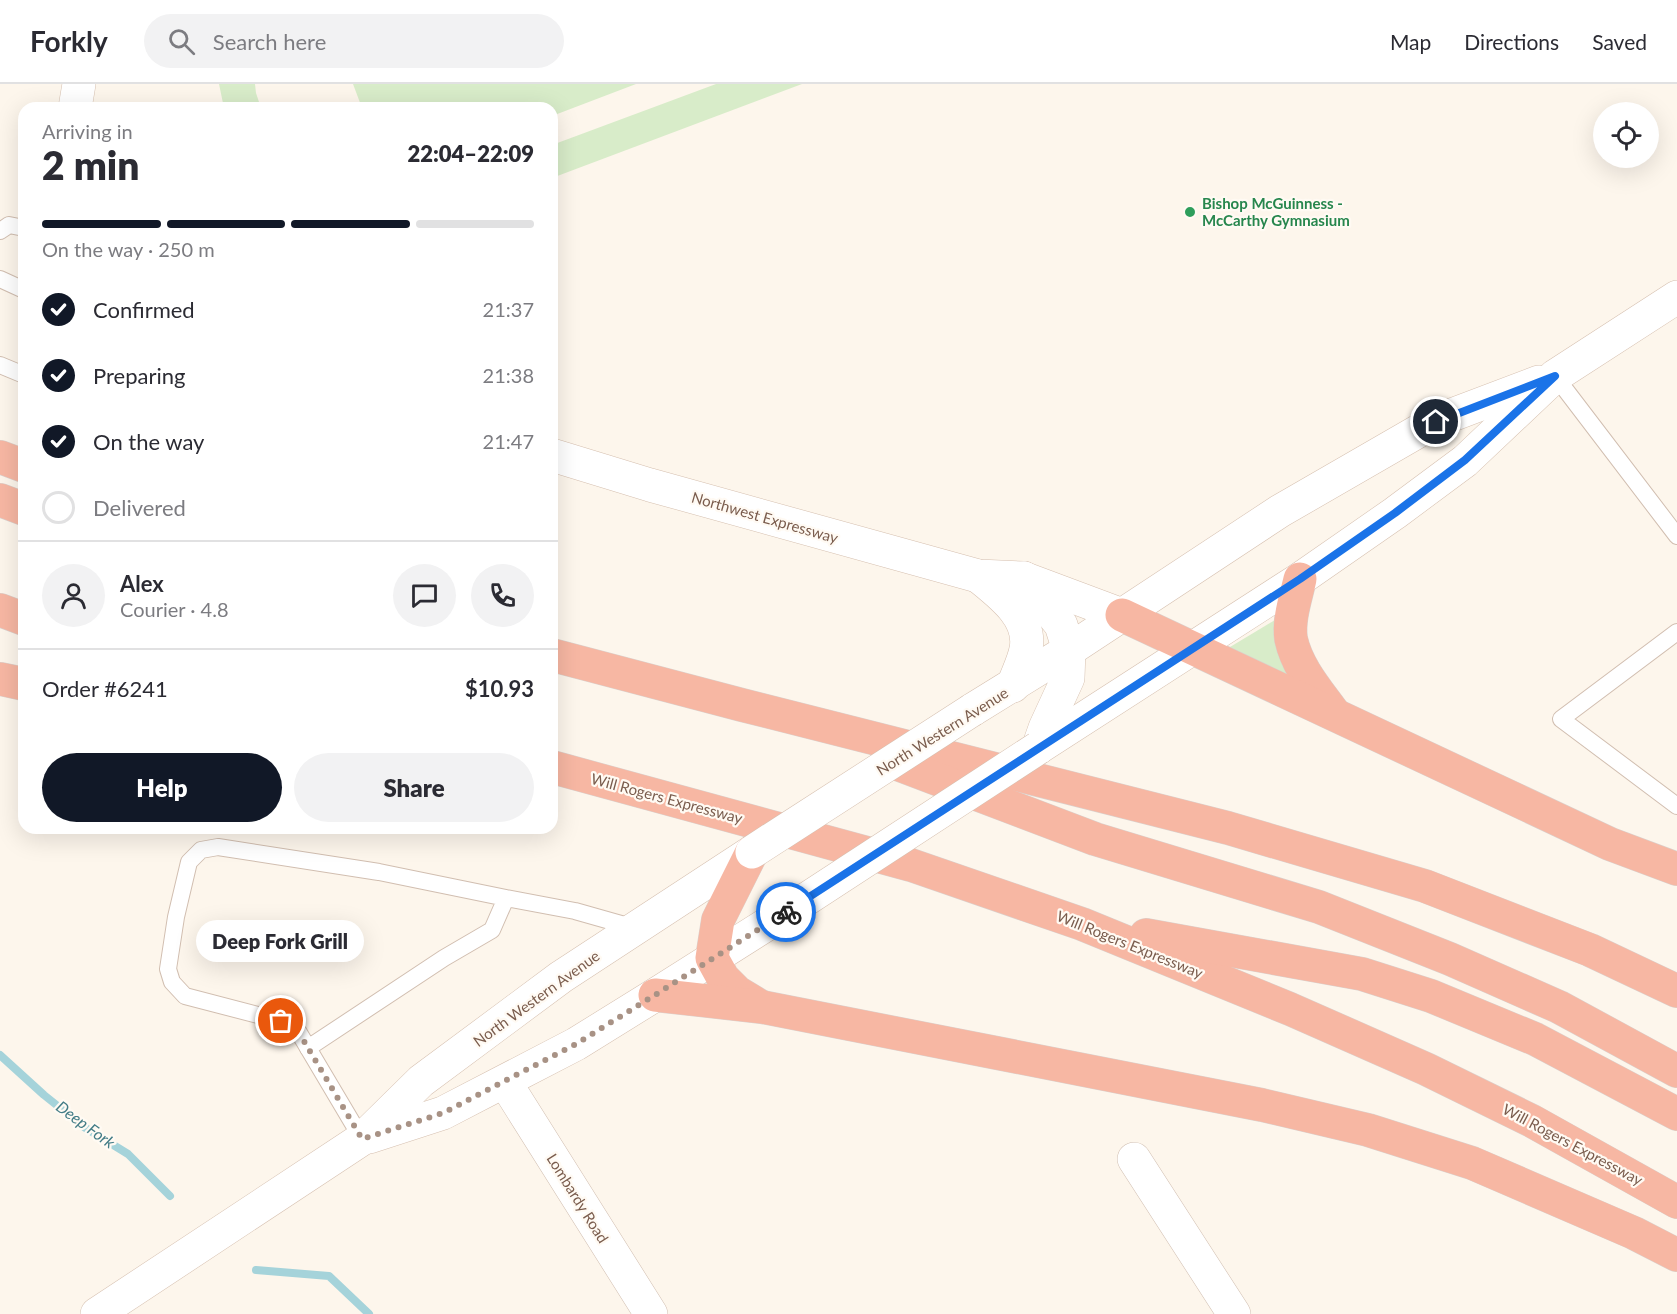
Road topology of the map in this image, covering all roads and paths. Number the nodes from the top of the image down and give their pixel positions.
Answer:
1 (79, 84) edge
2 (76, 102) edge
3 (18, 227) edge
4 (0, 231) edge
5 (0, 279) edge
6 (18, 287) edge
7 (1677, 297) edge
8 (0, 365) edge
9 (18, 372) edge
10 (1555, 376) junction
11 (0, 457) edge
12 (558, 457) edge
13 (18, 464) edge
14 (0, 500) edge
15 (18, 507) edge
16 (1677, 536) edge
17 (978, 576) junction
18 (1023, 578) junction
19 (1300, 579) junction
20 (0, 610) edge
21 (1122, 615) junction
22 (18, 617) edge
23 (1677, 632) edge
24 (1193, 648) junction
25 (1069, 650) junction
26 (558, 657) edge
27 (0, 679) edge
28 (18, 683) edge
29 (1013, 686) junction
30 (742, 705) junction
31 (1336, 716) junction
32 (1048, 737) junction
33 (558, 769) edge
34 (1677, 806) edge
35 (752, 852) joint
36 (1677, 869) edge
37 (725, 880) junction
38 (506, 898) junction
39 (1082, 924) junction
40 (636, 928) junction
41 (712, 958) junction
42 (1677, 991) edge
43 (655, 995) junction
44 (762, 1007) junction
45 (308, 1048) junction
46 (1677, 1071) edge
47 (505, 1082) junction
48 (1677, 1114) edge
49 (362, 1139) junction
50 (1134, 1159) dead end
51 (1677, 1202) edge
52 (1677, 1255) edge
53 (97, 1314) edge
54 (651, 1314) edge
55 (1234, 1314) edge

1 - 2 main road
3 - 4 lane
5 - 6 lane
7 - 10 main road, North Western Avenue
8 - 9 lane
10 - 16 lane
10 - 19 main road, North Western Avenue
10 - 21 main road, North Western Avenue
11 - 13 highway
12 - 17 main road, Northwest Expressway
14 - 15 highway
17 - 18 main road, Northwest Expressway
17 - 29 main road, Northwest Expressway
18 - 21 main road, Northwest Expressway
18 - 25 main road
19 - 24 main road, North Western Avenue
19 - 31 highway
20 - 22 highway
21 - 24 highway
21 - 25 main road, North Western Avenue
23 - 34 lane
24 - 31 highway
24 - 32 main road, North Western Avenue
25 - 29 main road, North Western Avenue
25 - 32 main road
26 - 30 highway
27 - 28 highway
29 - 35 main road, North Western Avenue, bridge
30 - 42 highway
30 - 46 highway
31 - 36 highway
32 - 41 main road, North Western Avenue, bridge
33 - 39 highway, Will Rogers Expressway
35 - 37 highway
37 - 40 main road, North Western Avenue
37 - 41 highway
38 - 40 lane
38 - 45 lane
38 - 45 lane
39 - 48 highway
39 - 51 highway, Will Rogers Expressway
40 - 49 main road, North Western Avenue
41 - 43 main road, North Western Avenue
41 - 44 highway
43 - 44 highway
43 - 47 main road, North Western Avenue
44 - 52 highway
45 - 49 lane
47 - 49 main road, North Western Avenue
47 - 54 main road, Lombardy Road
49 - 53 main road, North Western Avenue
50 - 55 main road

